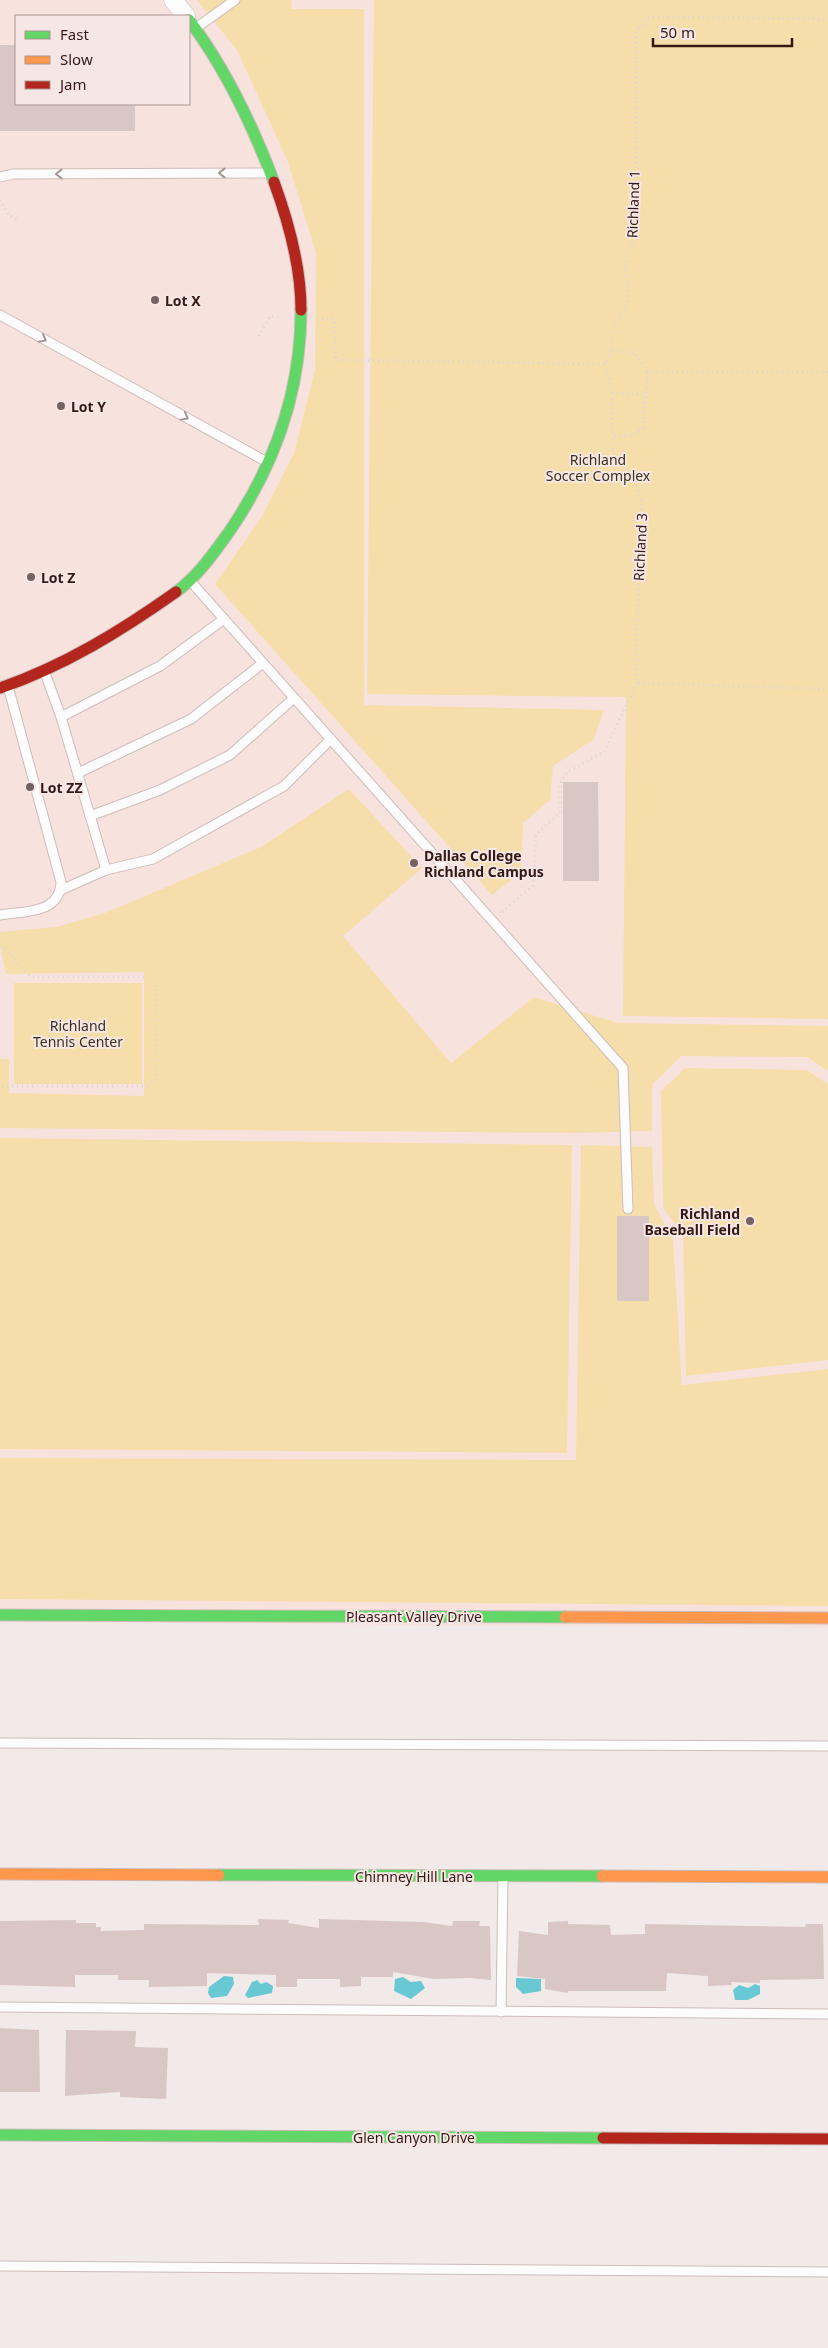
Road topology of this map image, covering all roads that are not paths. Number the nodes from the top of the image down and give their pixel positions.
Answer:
1 (173, 0) edge
2 (235, 0) edge
3 (185, 15) edge
4 (190, 21) edge
5 (270, 172) junction
6 (0, 177) edge
7 (0, 316) edge
8 (270, 463) junction
9 (190, 581) junction
10 (224, 619) junction
11 (263, 663) junction
12 (45, 673) junction
13 (4, 687) edge
14 (294, 698) junction
15 (61, 717) junction
16 (331, 740) junction
17 (78, 773) junction
18 (90, 816) junction
19 (106, 870) junction
20 (61, 890) junction
21 (0, 914) edge
22 (628, 1209) dead end
23 (0, 1615) edge
24 (828, 1618) edge
25 (0, 1743) edge
26 (828, 1746) edge
27 (0, 1874) edge
28 (503, 1876) junction
29 (828, 1877) edge
30 (0, 2007) edge
31 (501, 2012) junction
32 (828, 2014) edge
33 (0, 2135) edge
34 (828, 2139) edge
35 (0, 2266) edge
36 (828, 2272) edge

1 - 3 street
2 - 4 lane
4 - 5 street
5 -> 6 lane
5 - 8 street
7 -> 8 lane
8 - 9 street
9 - 10 lane
9 - 12 street
10 - 11 lane
10 - 15 lane
11 - 14 lane
11 - 17 lane
12 - 13 street
12 - 15 lane
13 - 20 lane
14 - 16 lane
14 - 18 lane
15 - 17 lane
16 - 19 lane
16 - 22 lane
17 - 18 lane
18 - 19 lane
19 - 20 lane
20 - 21 lane
23 - 24 street, Pleasant Valley Drive
25 - 26 lane
27 - 28 street, Chimney Hill Lane
28 - 29 street, Chimney Hill Lane
28 - 31 lane
30 - 31 lane
31 - 32 lane
33 - 34 street, Glen Canyon Drive
35 - 36 lane

